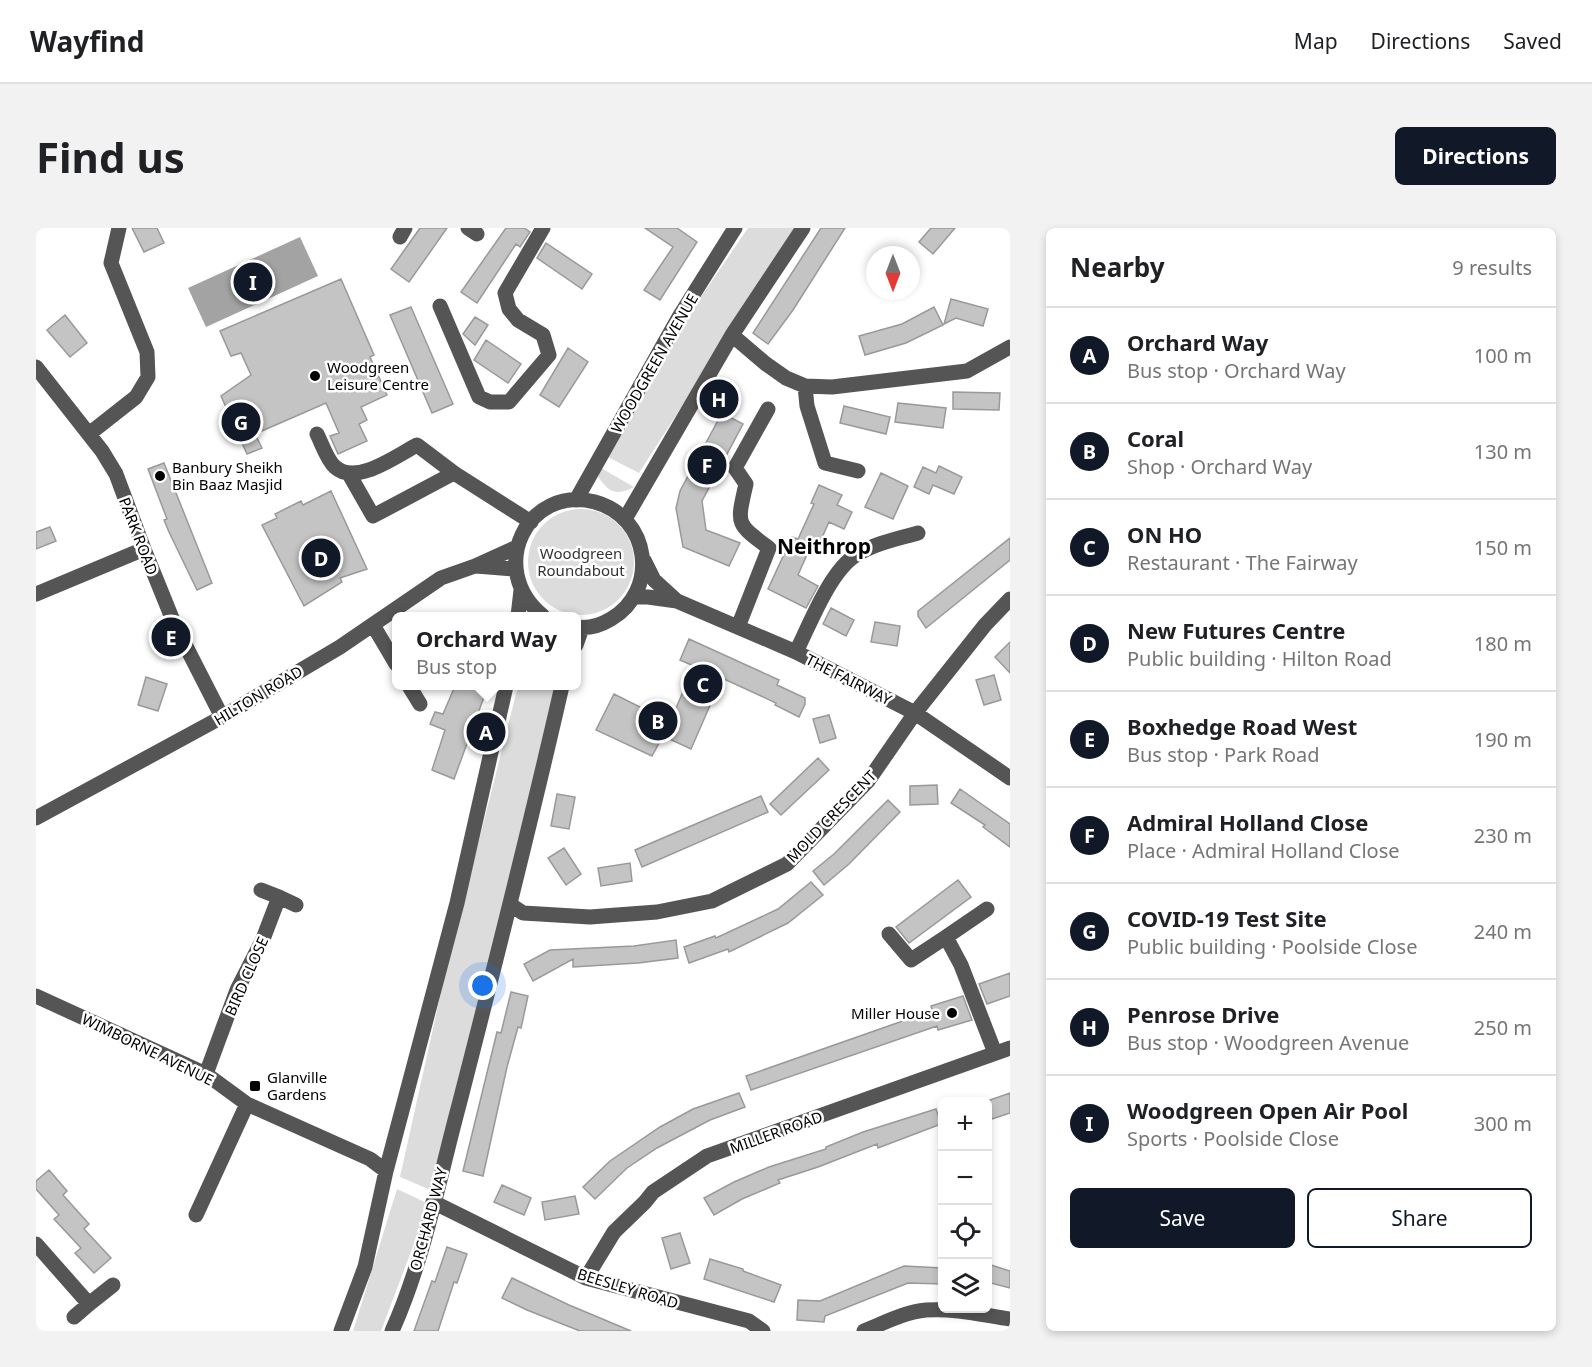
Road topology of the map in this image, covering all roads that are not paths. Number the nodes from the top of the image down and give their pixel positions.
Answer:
1 (119, 228) edge
2 (543, 228) edge
3 (735, 228) edge
4 (803, 228) edge
5 (440, 306) dead end
6 (732, 335) junction
7 (1010, 347) edge
8 (36, 367) edge
9 (805, 386) junction
10 (768, 409) dead end
11 (89, 434) junction
12 (316, 434) dead end
13 (858, 471) dead end
14 (454, 472) junction
15 (349, 474) junction
16 (576, 500) junction
17 (625, 519) junction
18 (531, 522) junction
19 (918, 533) dead end
20 (517, 547) junction
21 (144, 549) junction
22 (643, 558) junction
23 (475, 566) junction
24 (515, 569) junction
25 (520, 590) junction
26 (36, 594) edge
27 (634, 597) junction
28 (1010, 599) edge
29 (677, 601) junction
30 (518, 612) edge
31 (538, 612) edge
32 (373, 625) junction
33 (738, 627) junction
34 (581, 628) edge
35 (796, 652) junction
36 (392, 657) edge
37 (411, 690) edge
38 (505, 690) edge
39 (561, 690) edge
40 (420, 704) dead end
41 (915, 713) junction
42 (222, 717) junction
43 (1010, 778) edge
44 (36, 818) edge
45 (261, 890) dead end
46 (279, 897) junction
47 (296, 905) dead end
48 (511, 905) junction
49 (987, 909) dead end
50 (889, 934) dead end
51 (946, 938) junction
52 (36, 996) edge
53 (1010, 1048) edge
54 (995, 1053) junction
55 (206, 1074) junction
56 (247, 1104) junction
57 (386, 1172) junction
58 (433, 1202) junction
59 (196, 1215) dead end
60 (36, 1244) edge
61 (586, 1278) junction
62 (113, 1285) dead end
63 (89, 1304) junction
64 (74, 1317) dead end
65 (1010, 1319) edge
66 (341, 1331) edge
67 (392, 1331) edge
68 (763, 1331) edge
69 (864, 1331) edge

1 - 11 street
2 - 5 street
3 - 16 street, WOODGREEN AVENUE
4 - 6 street
6 - 9 street
6 - 17 street
7 - 9 street
8 - 11 street, PARK ROAD
9 - 13 street
10 - 33 street
11 - 21 street, PARK ROAD
12 - 15 street
14 - 15 street
14 - 15 street
14 - 18 street
16 - 17 street
16 - 18 street
17 - 22 street, THE FAIRWAY
18 - 20 street
19 - 35 street
20 - 23 street, HILTON ROAD
20 - 24 street
21 - 26 street
21 - 42 street, PARK ROAD
22 - 27 street
22 - 29 street, THE FAIRWAY
23 - 24 street
23 - 32 street, HILTON ROAD
24 - 25 street
25 - 30 street
25 - 31 street
27 - 29 street, THE FAIRWAY
27 - 34 street
28 - 41 street, MOLD CRESCENT
29 - 33 street, THE FAIRWAY
32 - 36 street
32 - 42 street, HILTON ROAD
33 - 35 street, THE FAIRWAY
35 - 41 street, THE FAIRWAY
37 - 40 street
38 - 57 street
39 - 48 street, ORCHARD WAY
41 - 43 street, THE FAIRWAY
41 - 48 street, MOLD CRESCENT
42 - 44 street, HILTON ROAD
45 - 46 street
46 - 47 street
46 - 55 street, BIRD CLOSE
48 - 58 street, ORCHARD WAY
49 - 51 street
50 - 51 street
51 - 54 street
52 - 55 street, WIMBORNE AVENUE
53 - 54 street, MILLER ROAD
54 - 61 street, MILLER ROAD
55 - 56 street, WIMBORNE AVENUE
56 - 57 street, WIMBORNE AVENUE
56 - 59 street
57 - 66 street
58 - 61 street, BEESLEY ROAD
58 - 67 street, ORCHARD WAY
60 - 63 street
61 - 68 street, BEESLEY ROAD
62 - 63 street
63 - 64 street
65 - 69 street

